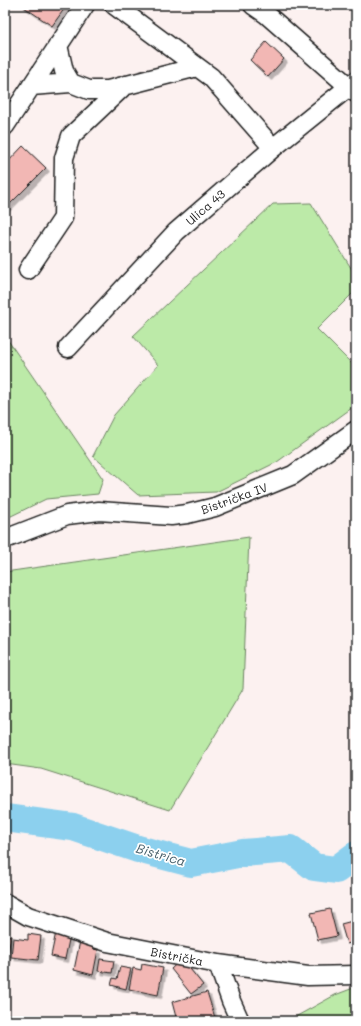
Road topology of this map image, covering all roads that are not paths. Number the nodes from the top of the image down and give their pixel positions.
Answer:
1 (85, 5) edge
2 (114, 5) edge
3 (265, 8) edge
4 (58, 46) junction
5 (197, 68) junction
6 (71, 83) junction
7 (31, 86) junction
8 (125, 86) junction
9 (354, 87) edge
10 (5, 126) edge
11 (273, 148) junction
12 (28, 270) dead end
13 (68, 348) dead end
14 (356, 430) edge
15 (5, 539) edge
16 (5, 903) edge
17 (218, 964) junction
18 (241, 967) junction
19 (356, 975) edge
20 (231, 1001) junction
21 (240, 1021) edge

1 - 4 street
2 - 5 street
3 - 9 street
4 - 6 street
4 - 7 street
5 - 8 street
5 - 11 street
6 - 7 street
6 - 8 street
7 - 10 street
8 - 12 street
9 - 11 street, Ulica 43
11 - 13 street, Ulica 43
14 - 15 street, Bistrička IV
16 - 17 street, Bistrička
17 - 18 street, Bistrička
17 - 20 street
18 - 19 street, Bistrička
18 - 20 street
20 - 21 street

